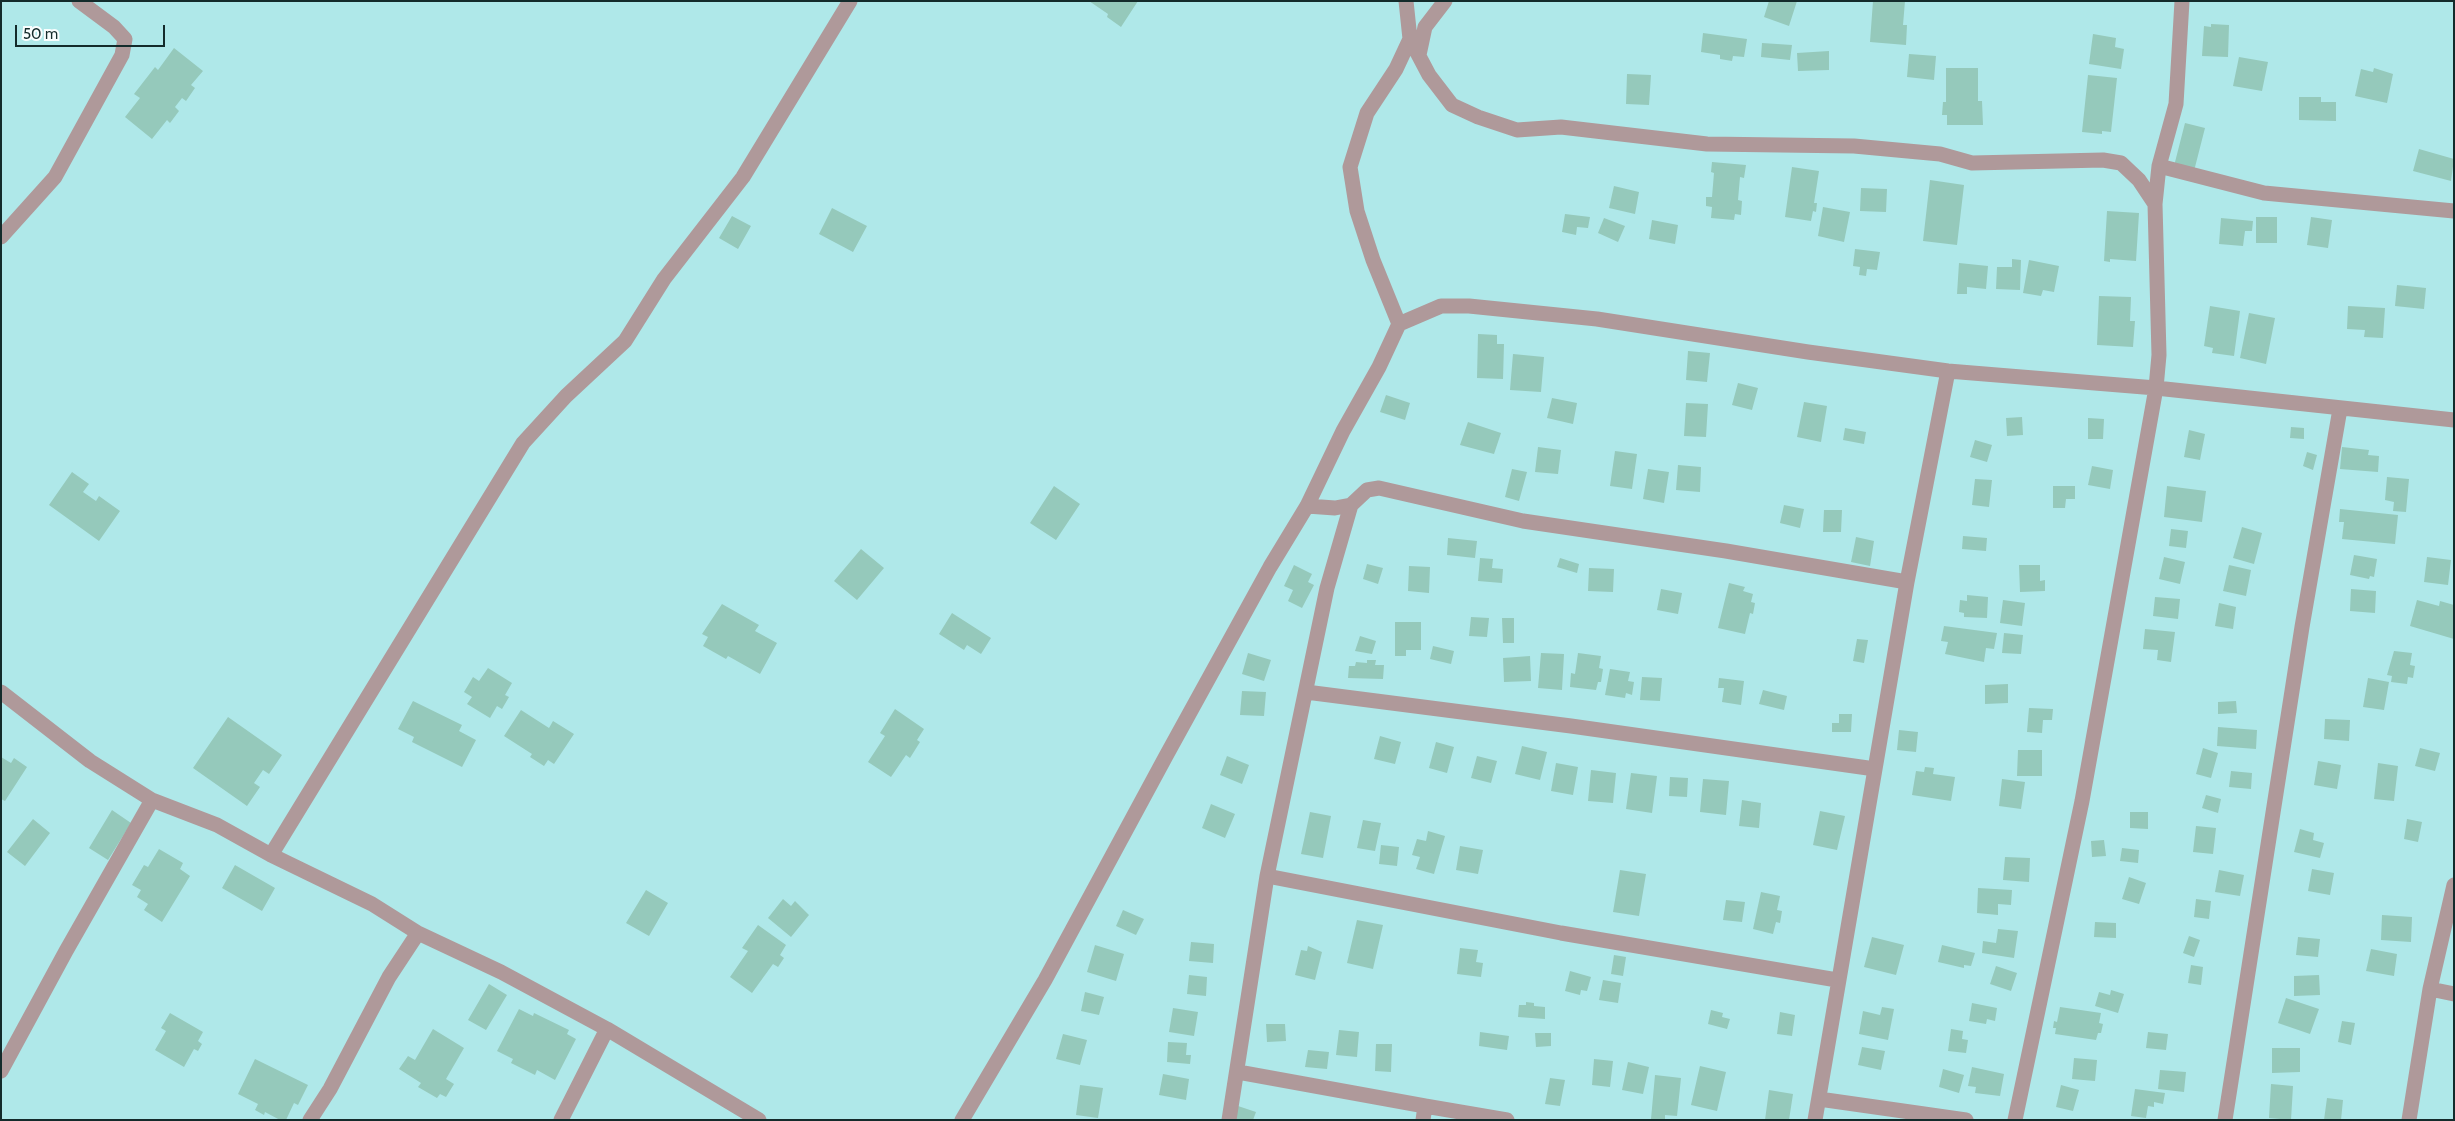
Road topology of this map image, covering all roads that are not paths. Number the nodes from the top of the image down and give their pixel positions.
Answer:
1 (79, 1) edge
2 (850, 1) edge
3 (1406, 1) edge
4 (1445, 1) edge
5 (2182, 1) edge
6 (1410, 39) junction
7 (1419, 55) junction
8 (2159, 166) junction
9 (2155, 204) junction
10 (2454, 211) edge
11 (1, 237) edge
12 (1399, 324) junction
13 (1948, 371) junction
14 (2156, 388) junction
15 (2340, 409) junction
16 (2454, 420) edge
17 (1351, 505) junction
18 (1307, 506) junction
19 (1907, 582) junction
20 (1, 692) edge
21 (1306, 692) junction
22 (1875, 769) junction
23 (152, 800) junction
24 (271, 855) junction
25 (1267, 876) junction
26 (2454, 885) edge
27 (418, 933) junction
28 (1837, 980) junction
29 (2430, 989) junction
30 (2454, 994) edge
31 (607, 1029) junction
32 (1, 1071) edge
33 (1238, 1072) junction
34 (1819, 1099) junction
35 (1424, 1113) edge
36 (310, 1120) edge
37 (561, 1120) edge
38 (758, 1120) edge
39 (962, 1120) edge
40 (1229, 1120) edge
41 (1506, 1120) edge
42 (1815, 1120) edge
43 (1966, 1120) edge
44 (2016, 1120) edge
45 (2225, 1120) edge
46 (2409, 1120) edge

1 - 11 street
2 - 24 street
3 - 6 street
4 - 7 street
5 - 8 street
6 - 7 street
6 - 12 street
7 - 9 street
8 - 9 street
8 - 10 street
9 - 14 street
12 - 13 street
12 - 18 street
13 - 14 street
13 - 19 street
14 - 15 street
14 - 44 street
15 - 16 street
15 - 45 street
17 - 18 street
17 - 19 street
17 - 21 street
18 - 39 street
19 - 22 street
20 - 23 street
21 - 22 street
21 - 25 street
22 - 28 street
23 - 24 street
23 - 32 street
24 - 27 street
25 - 28 street
25 - 33 street
26 - 29 street
27 - 31 street
27 - 36 street
28 - 34 street
29 - 30 street
29 - 46 street
31 - 37 street
31 - 38 street
33 - 35 street
33 - 40 street
34 - 42 street
34 - 43 street
35 - 41 street

